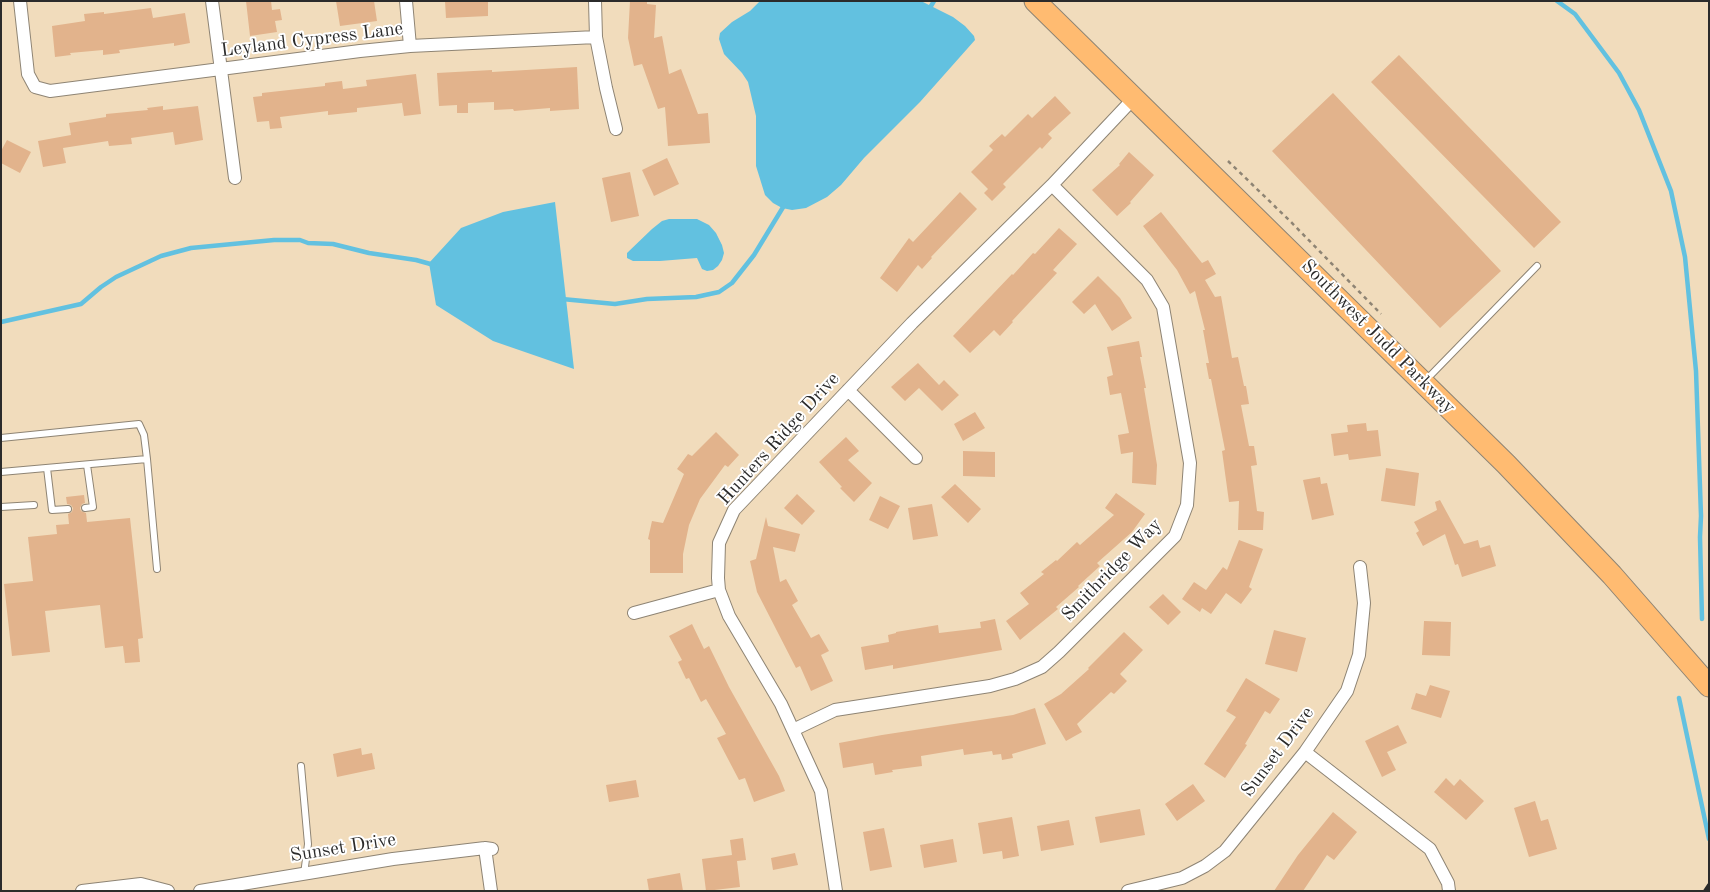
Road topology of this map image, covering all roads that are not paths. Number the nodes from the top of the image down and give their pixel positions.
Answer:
1 (20, 1) edge
2 (212, 1) edge
3 (406, 1) edge
4 (595, 1) edge
5 (1035, 1) edge
6 (596, 37) junction
7 (410, 46) junction
8 (220, 69) junction
9 (1134, 98) junction
10 (616, 129) dead end
11 (235, 178) dead end
12 (1052, 184) junction
13 (1537, 266) dead end
14 (1424, 382) junction
15 (848, 390) junction
16 (1, 438) edge
17 (916, 458) dead end
18 (147, 460) junction
19 (87, 465) junction
20 (47, 468) junction
21 (1, 472) edge
22 (34, 505) dead end
23 (1, 508) edge
24 (85, 508) dead end
25 (68, 510) dead end
26 (1360, 567) dead end
27 (157, 569) dead end
28 (719, 590) junction
29 (634, 613) dead end
30 (1708, 686) edge
31 (793, 730) junction
32 (1304, 752) junction
33 (301, 766) dead end
34 (304, 874) junction
35 (110, 889) edge
36 (82, 891) edge
37 (168, 891) edge
38 (200, 891) edge
39 (491, 891) edge
40 (836, 891) edge
41 (1128, 891) edge
42 (1449, 891) edge

1 - 8 street, Leyland Cypress Lane
2 - 8 street
3 - 7 street
4 - 6 street
5 - 9 highway, Southwest Judd Parkway
6 - 7 street, Leyland Cypress Lane
6 - 10 street
7 - 8 street, Leyland Cypress Lane
8 - 11 street
9 - 12 street, Hunters Ridge Drive
9 - 14 highway, Southwest Judd Parkway
12 - 15 street, Hunters Ridge Drive
12 - 31 street, Smithridge Way
13 - 14 lane
14 - 30 highway, Southwest Judd Parkway
15 - 17 street
15 - 28 street, Hunters Ridge Drive
16 - 18 lane
18 - 19 lane
18 - 27 lane
19 - 20 lane
19 - 24 lane
20 - 21 lane
20 - 25 lane
22 - 23 lane
26 - 32 street, Sunset Drive
28 - 29 street
28 - 31 street, Hunters Ridge Drive
31 - 40 street, Hunters Ridge Drive
32 - 41 street, Sunset Drive
32 - 42 street
33 - 34 lane
34 - 38 street, Sunset Drive
34 - 39 street, Sunset Drive
35 - 36 street
35 - 37 street

